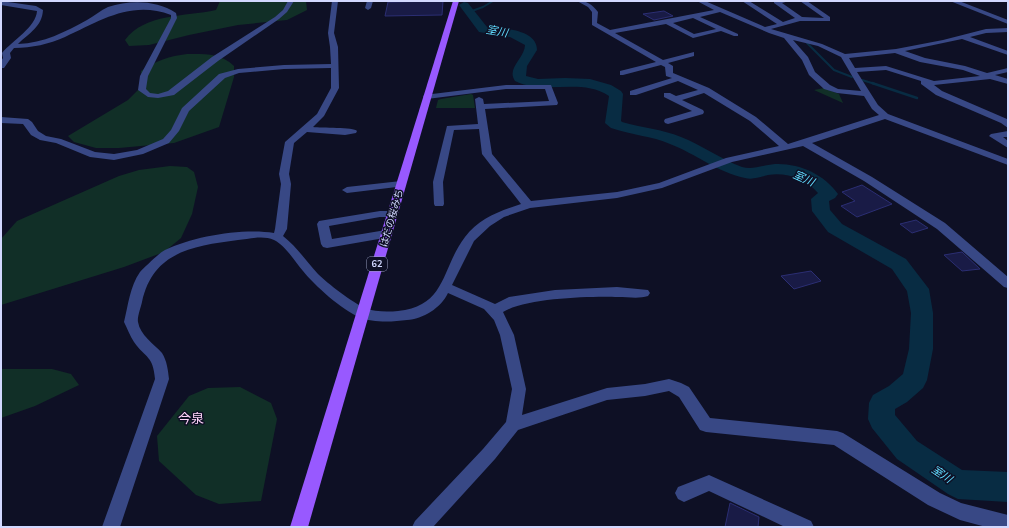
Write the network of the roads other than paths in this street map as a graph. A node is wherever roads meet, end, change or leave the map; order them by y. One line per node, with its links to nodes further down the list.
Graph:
1 (291, 1): 28 (street)
2 (335, 1): 35 (street)
3 (456, 1): 48 (main road, はだの桜みち / 62)
4 (580, 1): 24 (street)
5 (700, 1): 13 (street)
6 (718, 1): 13 (street)
7 (745, 1): 20 (street)
8 (786, 1): 17 (street)
9 (803, 1): 17 (street)
10 (953, 1): 19 (street)
11 (1, 3): 28 (street)
12 (369, 5): 14 (street)
13 (711, 6): 15 (street)
14 (361, 7)
15 (721, 10): 16 (street); 22 (street)
16 (694, 16): 18 (street); 21 (street)
17 (800, 19): 20 (street)
18 (667, 22): 21 (street); 24 (street)
19 (1008, 22)
20 (782, 24): 22 (street)
21 (722, 29): 25 (street)
22 (765, 29): 26 (street)
23 (1008, 30): 27 (street)
24 (610, 32): 33 (street)
25 (736, 36)
26 (787, 37): 32 (street); 46 (street)
27 (963, 37): 29 (street); 30 (street)
28 (14, 46): 34 (street)
29 (896, 51): 32 (street); 39 (street)
30 (1008, 53)
31 (691, 54): 33 (street)
32 (844, 56): 36 (street)
33 (662, 62): 38 (street); 40 (street)
34 (1, 66)
35 (335, 66): 52 (street); 56 (street)
36 (852, 70): 41 (street); 46 (street)
37 (1008, 70): 39 (street)
38 (623, 73)
39 (988, 75): 41 (street); 42 (street)
40 (680, 78): 43 (street); 45 (street)
41 (918, 78): 54 (street)
42 (1008, 82)
43 (706, 90): 49 (street); 61 (street)
44 (477, 92): 48 (street); 50 (street); 50 (street)
45 (634, 93)
46 (867, 94): 51 (street)
47 (667, 95): 49 (street)
48 (427, 97): 63 (main road, はだの桜みち / 62)
49 (675, 99): 53 (street)
50 (480, 107): 55 (street)
51 (885, 116): 59 (street); 62 (street)
52 (1, 120)
53 (668, 122)
54 (1008, 125)
55 (482, 126): 65 (street); 66 (street)
56 (305, 129): 57 (street); 69 (street)
57 (348, 132)
58 (1008, 134): 60 (street)
59 (804, 143): 61 (street); 70 (street)
60 (1008, 145)
61 (788, 148): 66 (street)
62 (1008, 162)
63 (401, 184): 64 (street); 67 (main road, はだの桜みち / 62)
64 (347, 190)
65 (439, 204)
66 (528, 205): 71 (street)
67 (391, 214): 68 (main road, はだの桜みち / 62); 68 (street)
68 (386, 234): 74 (main road, はだの桜みち / 62)
69 (277, 237): 74 (street); 78 (street)
70 (1008, 284)
71 (446, 287): 73 (street); 74 (street)
72 (637, 296): 73 (street)
73 (495, 310): 75 (street)
74 (362, 312): 79 (main road, はだの桜みち / 62)
75 (513, 425): 77 (street); 80 (street)
76 (684, 493): 81 (street)
77 (1002, 525)
78 (111, 527)
79 (299, 527)
80 (421, 527)
81 (805, 527)

